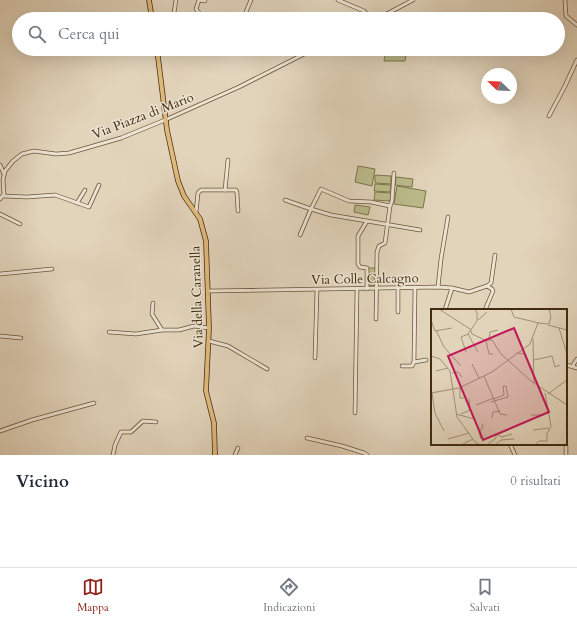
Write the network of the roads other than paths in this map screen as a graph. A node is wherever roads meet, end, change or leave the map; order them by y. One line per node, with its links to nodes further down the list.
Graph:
1 (149, 0): 9 (main road)
2 (176, 0): 10 (street)
3 (199, 0): 8 (street); 11 (street)
4 (251, 0): 12 (street)
5 (338, 0): 13 (street)
6 (413, 0): 14 (street)
7 (566, 0): 15 (street)
8 (205, 1)
9 (151, 12)
10 (174, 12)
11 (198, 12)
12 (246, 12)
13 (365, 12)
14 (391, 12)
15 (577, 25)
16 (158, 56): 20 (main road, Via della Caranella)
17 (300, 56): 20 (street, Via Piazza di Mario)
18 (577, 60): 19 (street)
19 (549, 116)
20 (165, 120): 24 (street, Via Piazza di Mario); 35 (main road, Via della Caranella)
21 (228, 160): 27 (street)
22 (0, 164): 24 (street)
23 (394, 173): 32 (street)
24 (4, 174): 28 (street)
25 (99, 185): 31 (street)
26 (85, 190): 31 (street)
27 (225, 190): 34 (street); 35 (street)
28 (4, 196): 29 (street); 31 (street)
29 (0, 199)
30 (285, 200): 33 (street)
31 (76, 203)
32 (390, 206): 33 (street); 40 (street)
33 (311, 209): 38 (street); 42 (street)
34 (238, 211)
35 (196, 212): 57 (main road, Via della Caranella)
36 (0, 214): 39 (street)
37 (448, 217): 50 (street)
38 (367, 221): 40 (street); 44 (street)
39 (20, 224)
40 (387, 224): 41 (street); 45 (street)
41 (420, 230)
42 (300, 235)
43 (495, 255): 48 (street)
44 (367, 268): 45 (street); 54 (street)
45 (376, 268): 51 (street)
46 (52, 269): 47 (street)
47 (0, 274)
48 (487, 286): 53 (street, Via Colle Calcagno); 60 (street)
49 (415, 287): 50 (street, Via Colle Calcagno); 52 (street, Via Colle Calcagno); 72 (street)
50 (438, 287): 53 (street, Via Colle Calcagno)
51 (376, 288): 52 (street, Via Colle Calcagno); 54 (street, Via Colle Calcagno); 62 (street)
52 (398, 288): 61 (street)
53 (452, 288): 59 (street)
54 (367, 289): 56 (street, Via Colle Calcagno)
55 (317, 290): 56 (street, Via Colle Calcagno); 57 (street, Via Colle Calcagno); 69 (street)
56 (357, 290): 77 (street)
57 (208, 291): 63 (main road, Via della Caranella)
58 (153, 303): 64 (street)
59 (445, 309)
60 (485, 309)
61 (398, 312)
62 (376, 319)
63 (209, 328): 64 (street); 68 (main road, Via della Caranella)
64 (162, 330): 65 (street)
65 (109, 332)
66 (0, 336): 67 (street)
67 (21, 338)
68 (209, 341): 75 (street); 85 (main road, Via della Caranella)
69 (315, 358)
70 (577, 359): 74 (street)
71 (426, 360): 72 (street)
72 (414, 362): 73 (street)
73 (402, 366)
74 (575, 368)
75 (267, 369)
76 (94, 403): 79 (street)
77 (355, 413)
78 (156, 422): 84 (street)
79 (0, 431)
80 (307, 438): 87 (street)
81 (510, 445): 88 (street)
82 (566, 446): 89 (street)
83 (238, 448): 86 (street)
84 (112, 455)
85 (215, 455)
86 (236, 455)
87 (367, 455)
88 (515, 455)
89 (566, 455)

